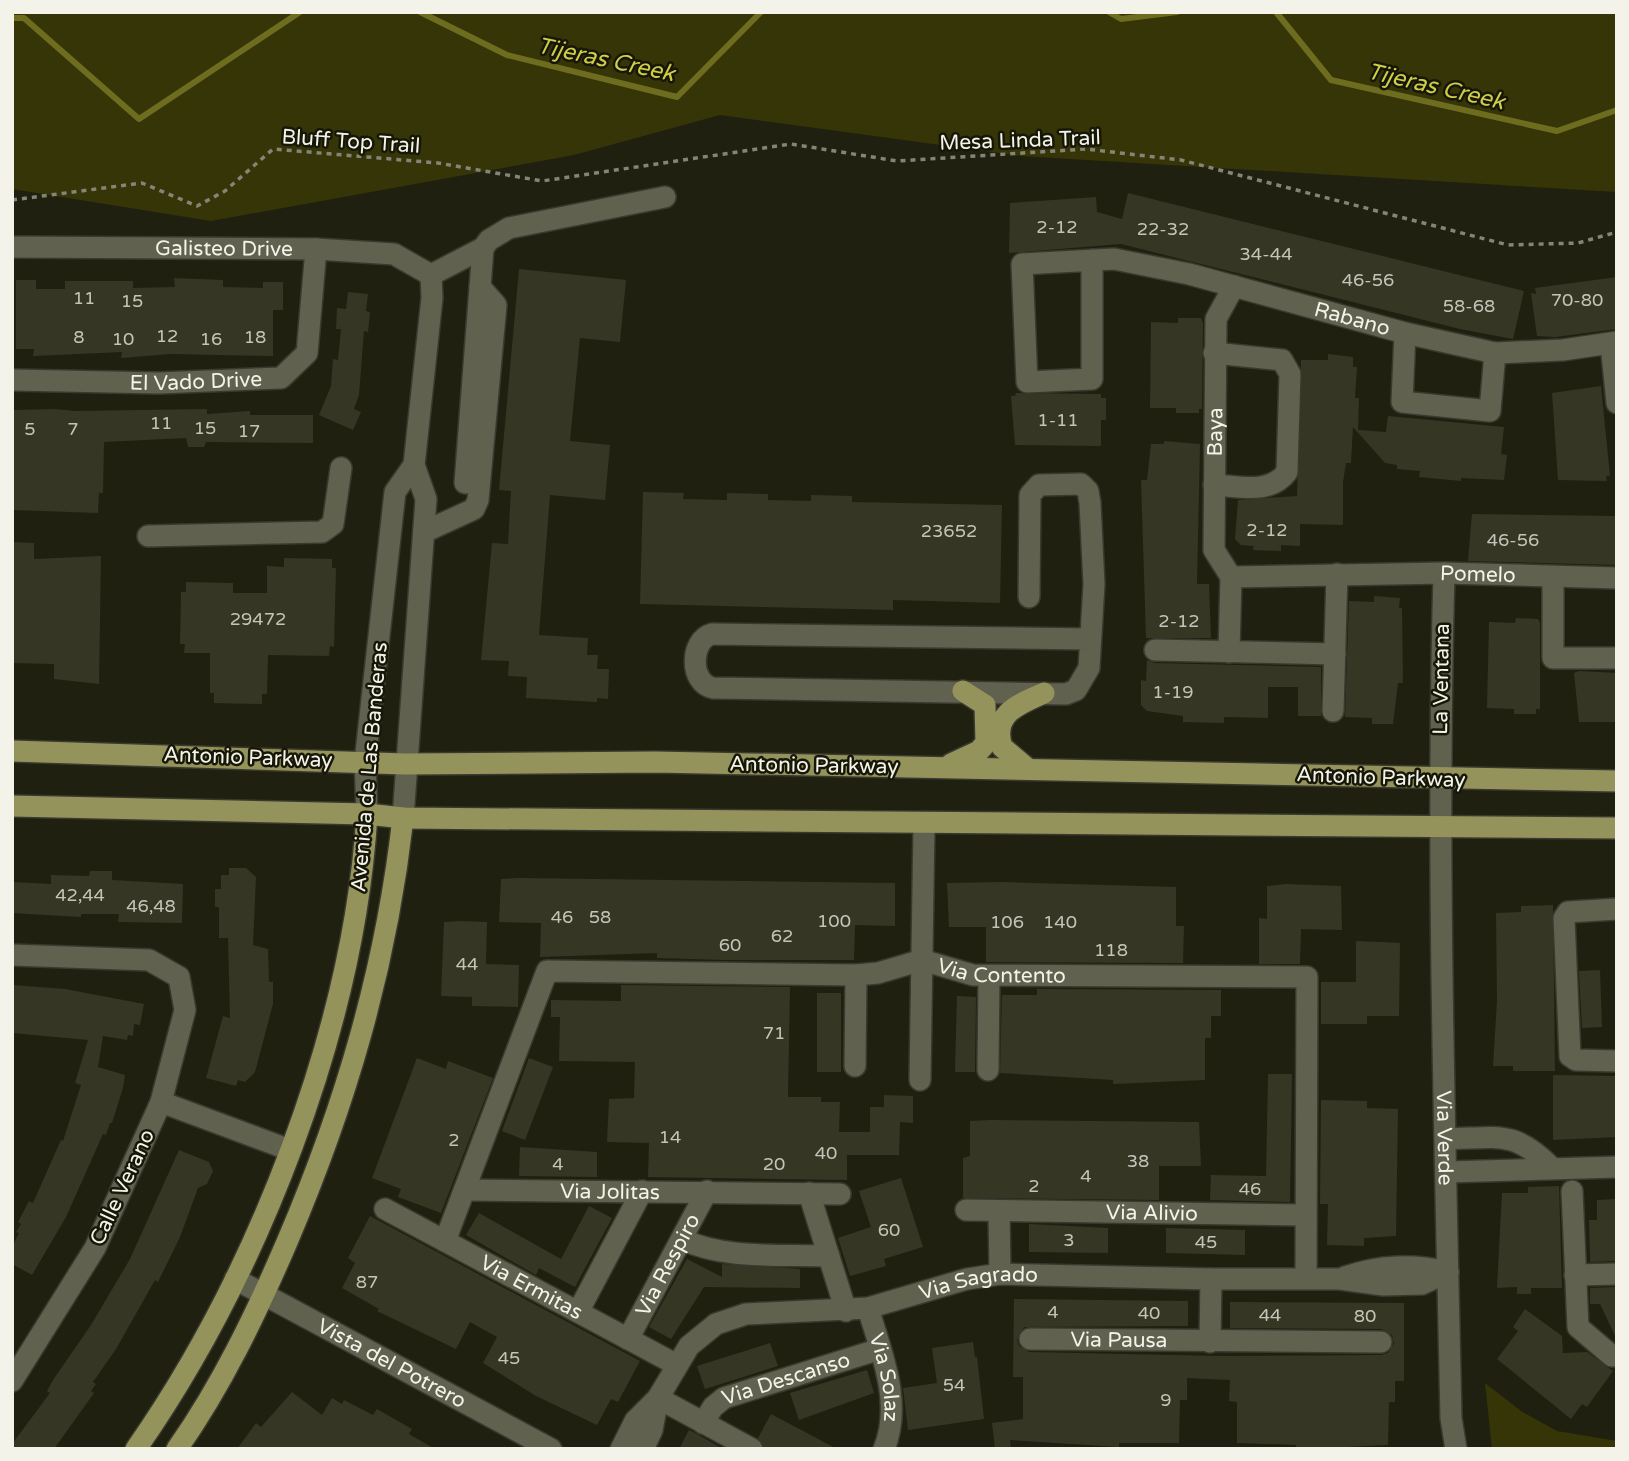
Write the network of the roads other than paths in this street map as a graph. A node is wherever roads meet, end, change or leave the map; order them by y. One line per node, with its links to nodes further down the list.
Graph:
1 (665, 197): 3 (street)
2 (12, 247): 4 (street, Galisteo Drive)
3 (483, 248): 6 (street); 17 (street)
4 (316, 249): 6 (street, Galisteo Drive); 12 (street, El Vado Drive)
5 (1092, 260): 5 (street, Rabano); 7 (street, Rabano)
6 (431, 275): 14 (street, Avenida de Las Banderas)
7 (1234, 286): 8 (street, Rabano); 10 (street, Baya)
8 (1405, 332): 11 (street, Rabano); 11 (street)
9 (1614, 343): 11 (street, Rabano); 13 (street)
10 (1214, 353): 16 (street, Baya); 16 (street)
11 (1495, 353)
12 (12, 380)
13 (1617, 403)
14 (414, 465): 17 (street, Avenida de Las Banderas); 34 (street, Avenida de Las Banderas)
15 (341, 468): 18 (street)
16 (1214, 485): 21 (street, Baya)
17 (424, 532): 35 (street, Avenida de Las Banderas)
18 (148, 536)
19 (1444, 573): 20 (street, Pomelo); 22 (street, Pomelo); 38 (street, La Ventana)
20 (1337, 574): 21 (street, Pomelo); 28 (street)
21 (1231, 577): 27 (street)
22 (1553, 577): 23 (street, Pomelo); 29 (street)
23 (1617, 578)
24 (1029, 597): 25 (street)
25 (1090, 639): 30 (street); 31 (street)
26 (1155, 650): 27 (street)
27 (1229, 652): 28 (street)
28 (1335, 653): 32 (street)
29 (1617, 658)
30 (963, 691): 31 (street); 36 (main road)
31 (1044, 693): 37 (main road)
32 (1333, 711)
33 (12, 751): 34 (main road, Antonio Parkway)
34 (365, 762): 35 (main road, Antonio Parkway); 41 (street, Avenida de Las Banderas)
35 (405, 764): 36 (main road, Antonio Parkway); 42 (street, Avenida de Las Banderas)
36 (940, 767): 37 (main road, Antonio Parkway)
37 (1028, 769): 38 (main road, Antonio Parkway)
38 (1439, 777): 39 (main road, Antonio Parkway); 44 (street, La Ventana)
39 (1617, 780)
40 (12, 806): 41 (main road)
41 (366, 814): 42 (main road); 57 (main road, Avenida de Las Banderas)
42 (403, 818): 43 (main road); 81 (main road, Avenida de Las Banderas)
43 (924, 825): 44 (main road); 48 (street)
44 (1438, 826): 45 (main road); 56 (street, Via Verde)
45 (1617, 828)
46 (1617, 909): 51 (street)
47 (12, 955): 55 (street, Calle Verano)
48 (922, 960): 49 (street, Via Contento); 50 (street, Via Contento); 54 (street)
49 (856, 975): 52 (street); 61 (street, Via Contento)
50 (989, 976): 53 (street); 70 (street, Via Contento)
51 (1617, 1061)
52 (855, 1066)
53 (988, 1070)
54 (920, 1080)
55 (161, 1102): 57 (street); 92 (street, Calle Verano)
56 (1447, 1139): 59 (street); 60 (street, Via Verde)
57 (290, 1150): 79 (main road, Avenida de Las Banderas)
58 (1617, 1167): 59 (street)
59 (1552, 1168): 60 (street)
60 (1447, 1172): 74 (street, Via Verde)
61 (466, 1190): 62 (street, Via Jolitas); 72 (street)
62 (642, 1191): 63 (street, Via Jolitas); 84 (street)
63 (707, 1191): 65 (street, Via Jolitas); 71 (street, Via Respiro)
64 (1572, 1191): 77 (street)
65 (809, 1193): 66 (street, Via Jolitas); 73 (street)
66 (841, 1194)
67 (385, 1209): 72 (street, Via Ermitas)
68 (966, 1210): 69 (street, Via Alivio)
69 (999, 1211): 70 (street, Via Alivio); 75 (street)
70 (1305, 1215): 78 (street, Via Contento)
71 (682, 1239): 73 (street); 85 (street, Via Respiro)
72 (445, 1241): 84 (street, Via Ermitas)
73 (829, 1256): 83 (street)
74 (1448, 1272): 78 (street, Via Sagrado); 102 (street, Via Verde)
75 (1000, 1274): 80 (street, Via Sagrado); 82 (street, Via Sagrado)
76 (1617, 1274): 77 (street)
77 (1575, 1275): 90 (street)
78 (1306, 1278): 80 (street, Via Sagrado)
79 (235, 1279): 81 (street, Vista del Potrero); 96 (main road, Avenida de Las Banderas)
80 (1211, 1279): 87 (street)
81 (264, 1296): 95 (street, Vista del Potrero); 97 (main road, Avenida de Las Banderas)
82 (867, 1308): 83 (street, Via Sagrado); 89 (street, Via Solaz)
83 (846, 1311): 91 (street, Via Sagrado)
84 (578, 1312): 85 (street, Via Ermitas)
85 (628, 1339): 91 (street, Via Ermitas)
86 (1030, 1339): 87 (street, Via Pausa)
87 (1210, 1342): 88 (street, Via Pausa)
88 (1381, 1342)
89 (880, 1349): 94 (street, Via Descanso); 101 (street, Via Solaz)
90 (1617, 1355)
91 (677, 1365): 93 (street, Via Sagrado)
92 (12, 1381)
93 (658, 1398): 94 (street); 98 (street, Via Sagrado); 99 (street, Via Sagrado)
94 (703, 1423): 100 (street)
95 (538, 1446)
96 (136, 1449)
97 (177, 1449)
98 (621, 1449)
99 (643, 1449)
100 (752, 1449)
101 (884, 1449)
102 (1456, 1449)

